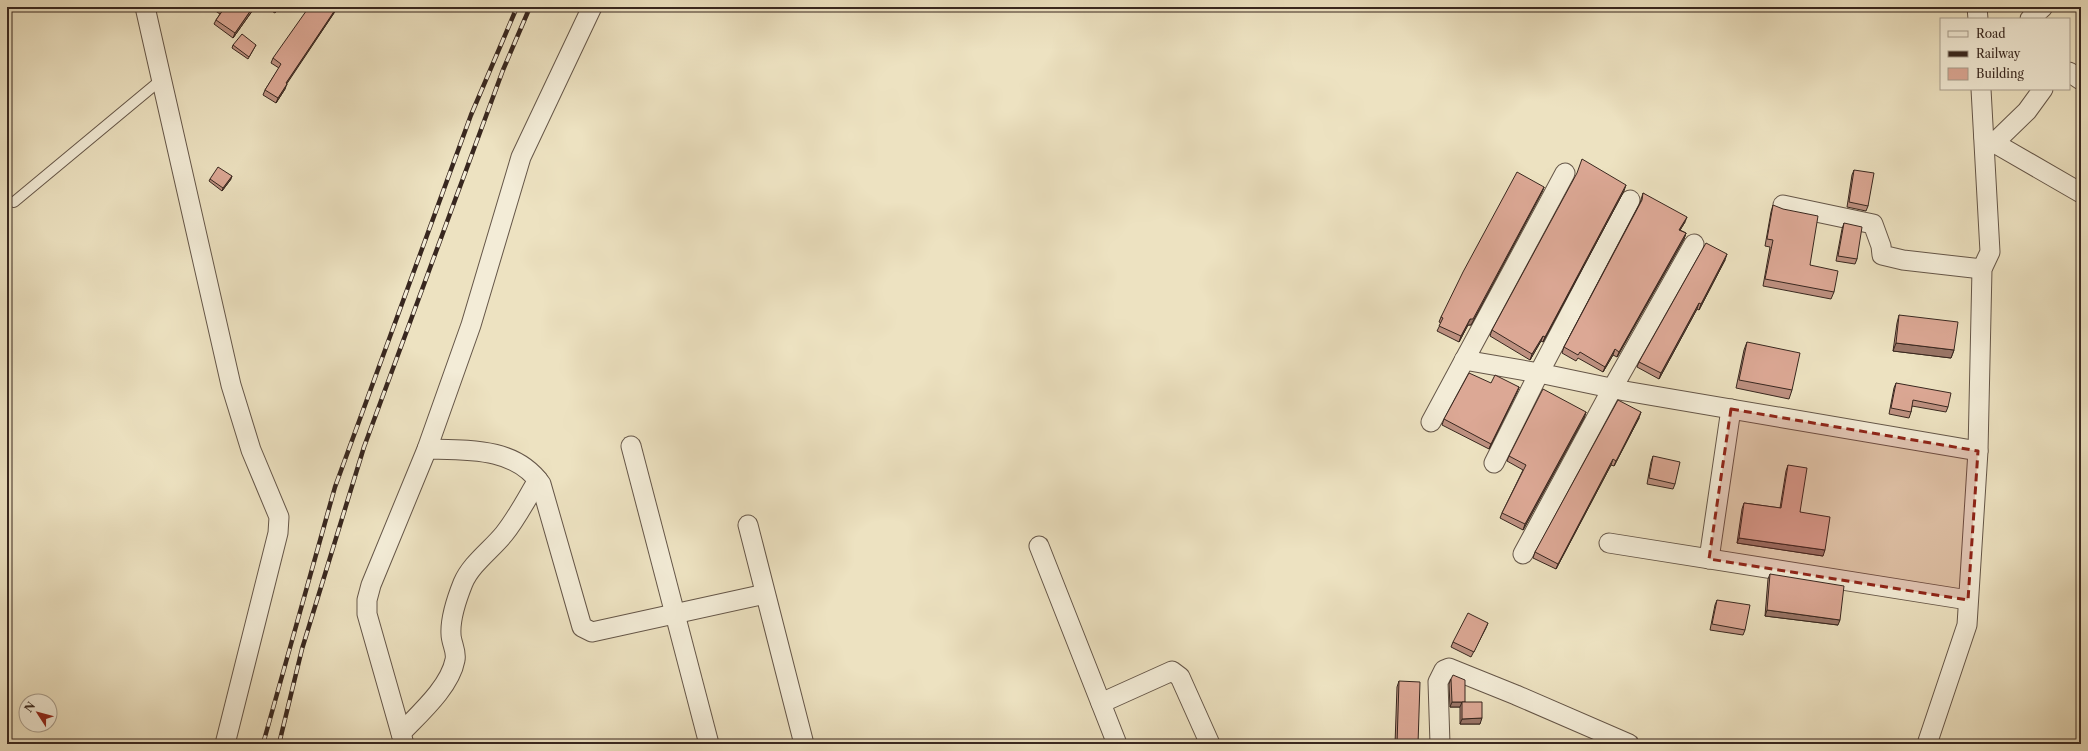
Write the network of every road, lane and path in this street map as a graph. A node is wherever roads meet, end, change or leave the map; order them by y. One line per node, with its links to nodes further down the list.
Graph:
1 (145, 7): 6 (street)
2 (592, 7): 24 (street)
3 (2043, 7): 4 (street)
4 (2031, 18)
5 (2070, 73): 7 (street)
6 (162, 79): 14 (lane); 39 (street)
7 (2081, 80)
8 (1981, 90): 10 (street)
9 (2042, 90): 10 (street)
10 (1989, 140): 12 (street); 17 (street)
11 (1564, 173): 18 (street)
12 (2081, 193)
13 (1630, 200): 19 (street)
14 (14, 202)
15 (1783, 205): 17 (street)
16 (1694, 244): 20 (street)
17 (1982, 269): 25 (street)
18 (1464, 360): 19 (street); 22 (street)
19 (1539, 373): 20 (street); 26 (street)
20 (1612, 389): 21 (street); 31 (street)
21 (1731, 409): 25 (street); 32 (street)
22 (1431, 422)
23 (631, 446): 35 (street)
24 (427, 449): 27 (street); 38 (street)
25 (1978, 451): 34 (street)
26 (1494, 463)
27 (538, 480): 35 (street); 38 (street)
28 (748, 525): 33 (street)
29 (1609, 543): 32 (street)
30 (1038, 546): 36 (street)
31 (1523, 554)
32 (1709, 559): 34 (street)
33 (765, 594): 35 (street); 41 (street)
34 (1968, 600): 46 (street)
35 (675, 615): 40 (street)
36 (1101, 703): 42 (street); 43 (street)
37 (1597, 737): 44 (street); 45 (street)
38 (403, 738)
39 (225, 744)
40 (708, 744)
41 (804, 744)
42 (1117, 744)
43 (1210, 744)
44 (1440, 744)
45 (1629, 744)
46 (1927, 744)

